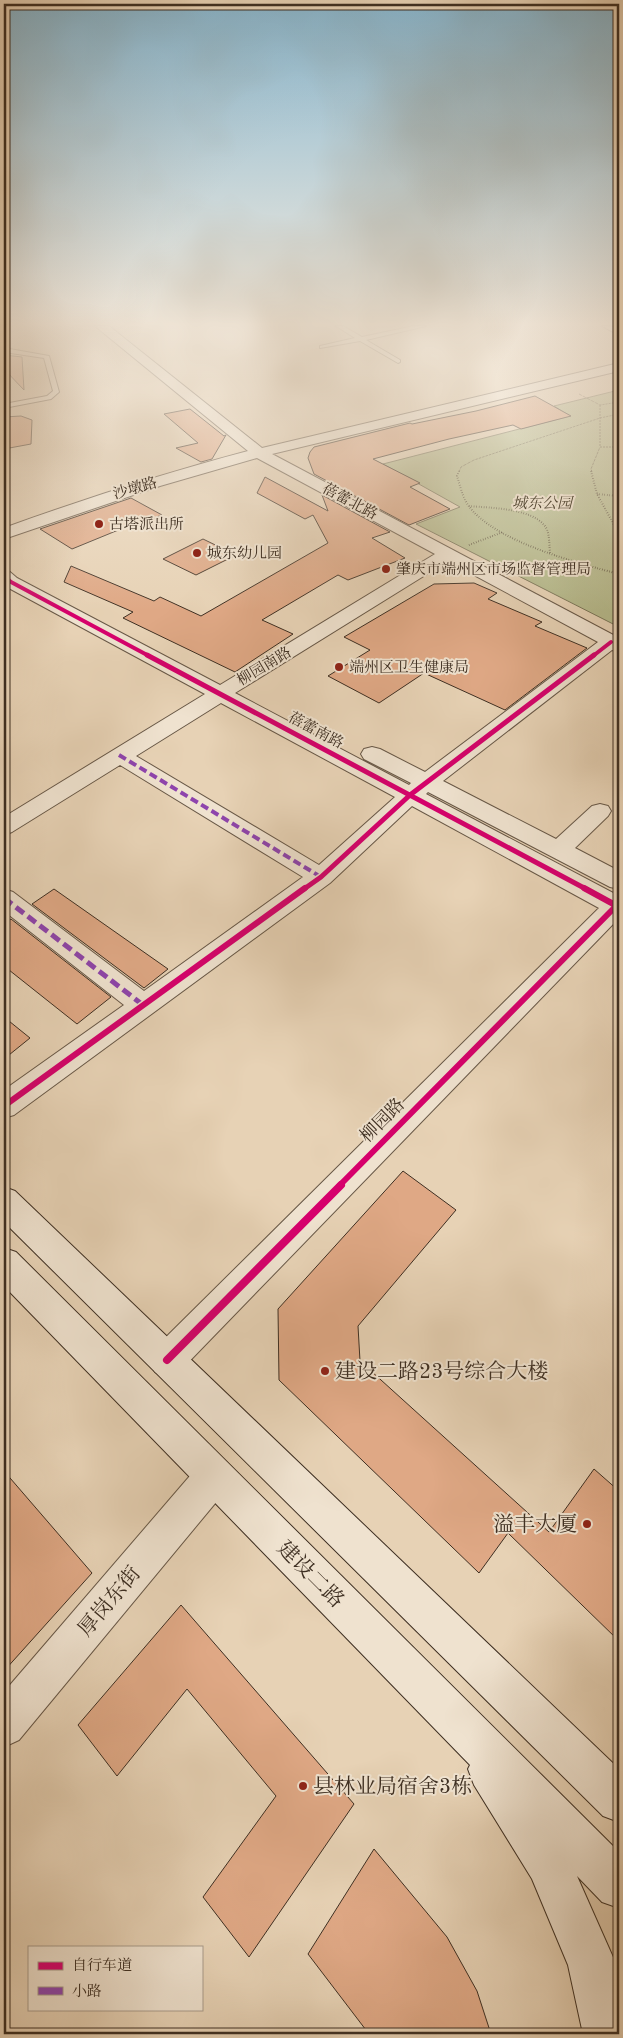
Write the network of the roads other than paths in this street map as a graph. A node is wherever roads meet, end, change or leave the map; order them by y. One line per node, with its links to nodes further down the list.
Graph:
1 (219, 421): 3 (street, 蓓蕾北路)
2 (393, 421): 3 (street, 沙墩路)
3 (259, 453): 4 (street, 沙墩路); 5 (street, 蓓蕾北路)
4 (4, 534)
5 (448, 554): 8 (street, 蓓蕾北路); 9 (street, 柳园南路)
6 (4, 564): 9 (street, 蓓蕾南路)
7 (4, 576): 9 (street, 蓓蕾南路)
8 (615, 644): 11 (street)
9 (228, 688): 10 (street, 柳园南路); 11 (street, 蓓蕾南路)
10 (119, 755): 13 (street, 柳园南路); 15 (street)
11 (418, 789): 14 (street, 蓓蕾南路); 15 (street); 16 (street, 蓓蕾南路)
12 (600, 811): 14 (street)
13 (4, 826)
14 (559, 850): 16 (street, 蓓蕾南路)
15 (321, 877): 18 (street)
16 (618, 897): 22 (street, 柳园路)
17 (4, 898): 18 (street)
18 (143, 1005): 19 (street)
19 (4, 1106)
20 (4, 1201): 22 (street)
21 (4, 1263): 23 (street, 建设二路)
22 (166, 1360): 26 (street)
23 (214, 1476): 24 (street, 厚岗东街); 25 (street, 建设二路)
24 (4, 1726)
25 (466, 1730): 27 (street, 建设二路); 28 (street)
26 (619, 1800)
27 (619, 1884)
28 (608, 2034)

